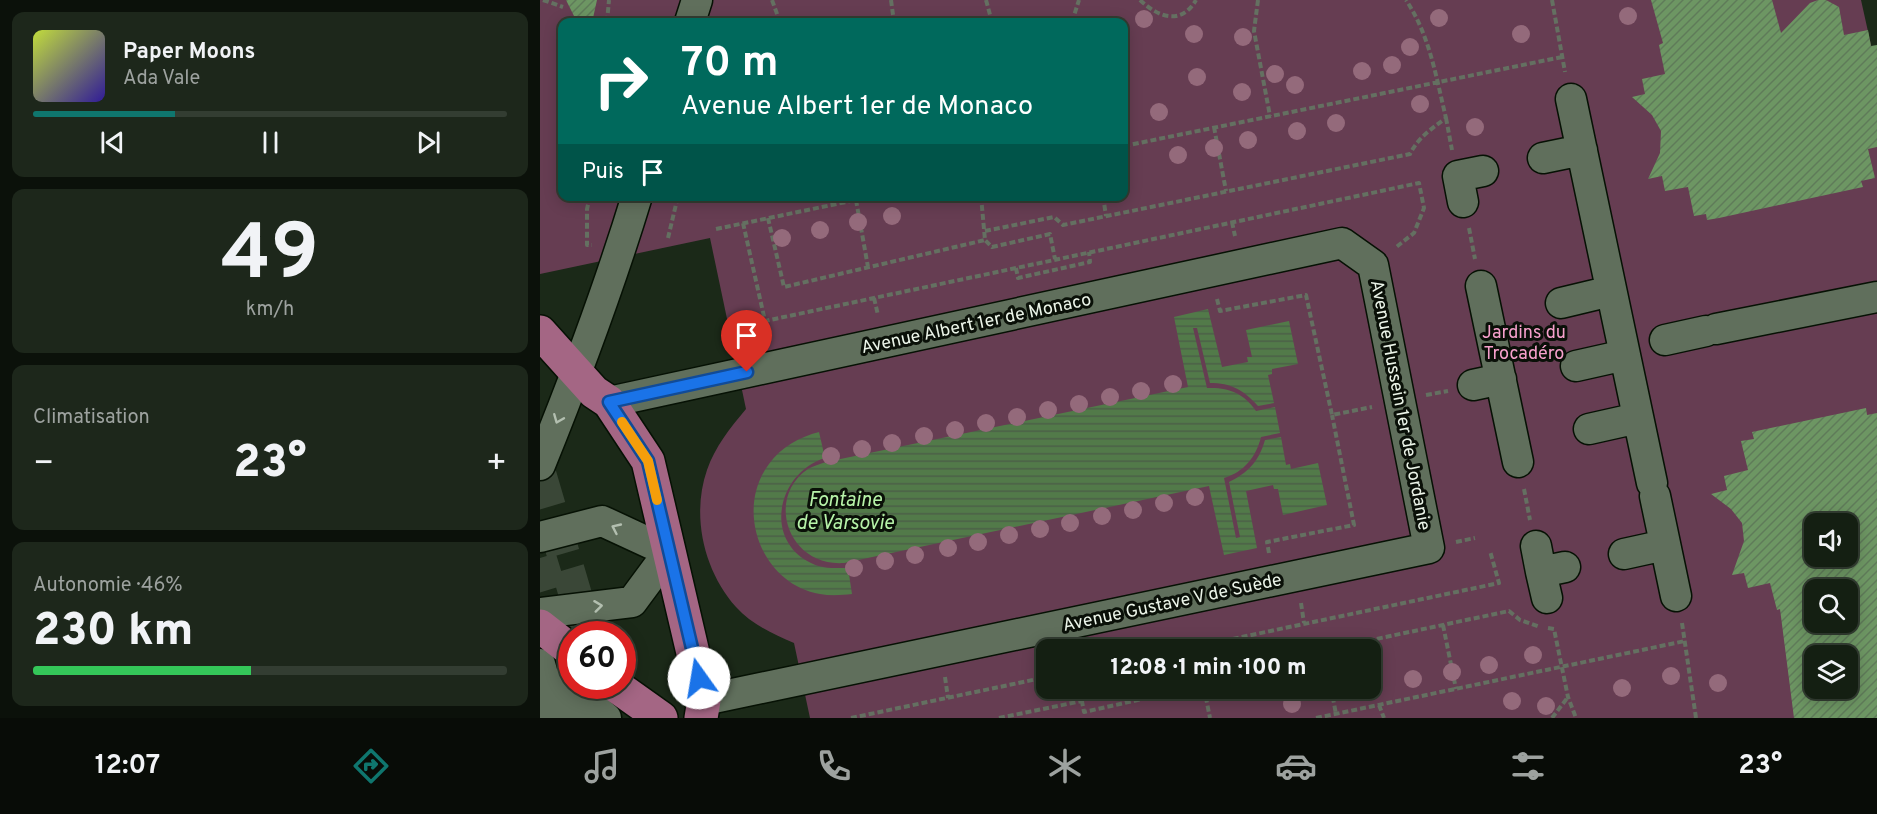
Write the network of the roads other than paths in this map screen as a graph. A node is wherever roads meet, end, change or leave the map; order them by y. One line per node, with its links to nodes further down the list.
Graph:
1 (697, 0): 2 (street)
2 (691, 18)
3 (1568, 87): 4 (street)
4 (1582, 150): 5 (street); 11 (street)
5 (1543, 158)
6 (1483, 171): 8 (street)
7 (635, 201): 17 (street)
8 (1463, 202)
9 (1342, 243): 18 (street, Avenue Albert 1er de Monaco); 25 (street, Avenue Hussein 1er de Jordanie)
10 (1481, 286): 21 (street)
11 (1611, 291): 13 (street); 15 (street)
12 (1877, 297): 15 (street)
13 (1561, 303)
14 (540, 332): 17 (main road)
15 (1624, 351): 16 (street); 19 (street)
16 (1576, 366)
17 (577, 373): 18 (main road); 22 (street, one-way to 22)
18 (609, 402): 26 (main road)
19 (1638, 418): 20 (street); 24 (street)
20 (1589, 429)
21 (1518, 462)
22 (540, 465)
23 (540, 537): 26 (street, one-way to 23)
24 (1665, 545): 27 (street); 28 (street)
25 (1429, 548): 34 (street, Avenue Gustave V de Suède)
26 (669, 552): 29 (street, one-way to 26); 34 (main road)
27 (1624, 554)
28 (1678, 605)
29 (540, 613)
30 (540, 626): 31 (main road)
31 (558, 640)
32 (540, 664): 35 (street)
33 (635, 699): 38 (main road)
34 (703, 709)
35 (556, 718)
36 (569, 718): 37 (street)
37 (606, 718)
38 (662, 718)

